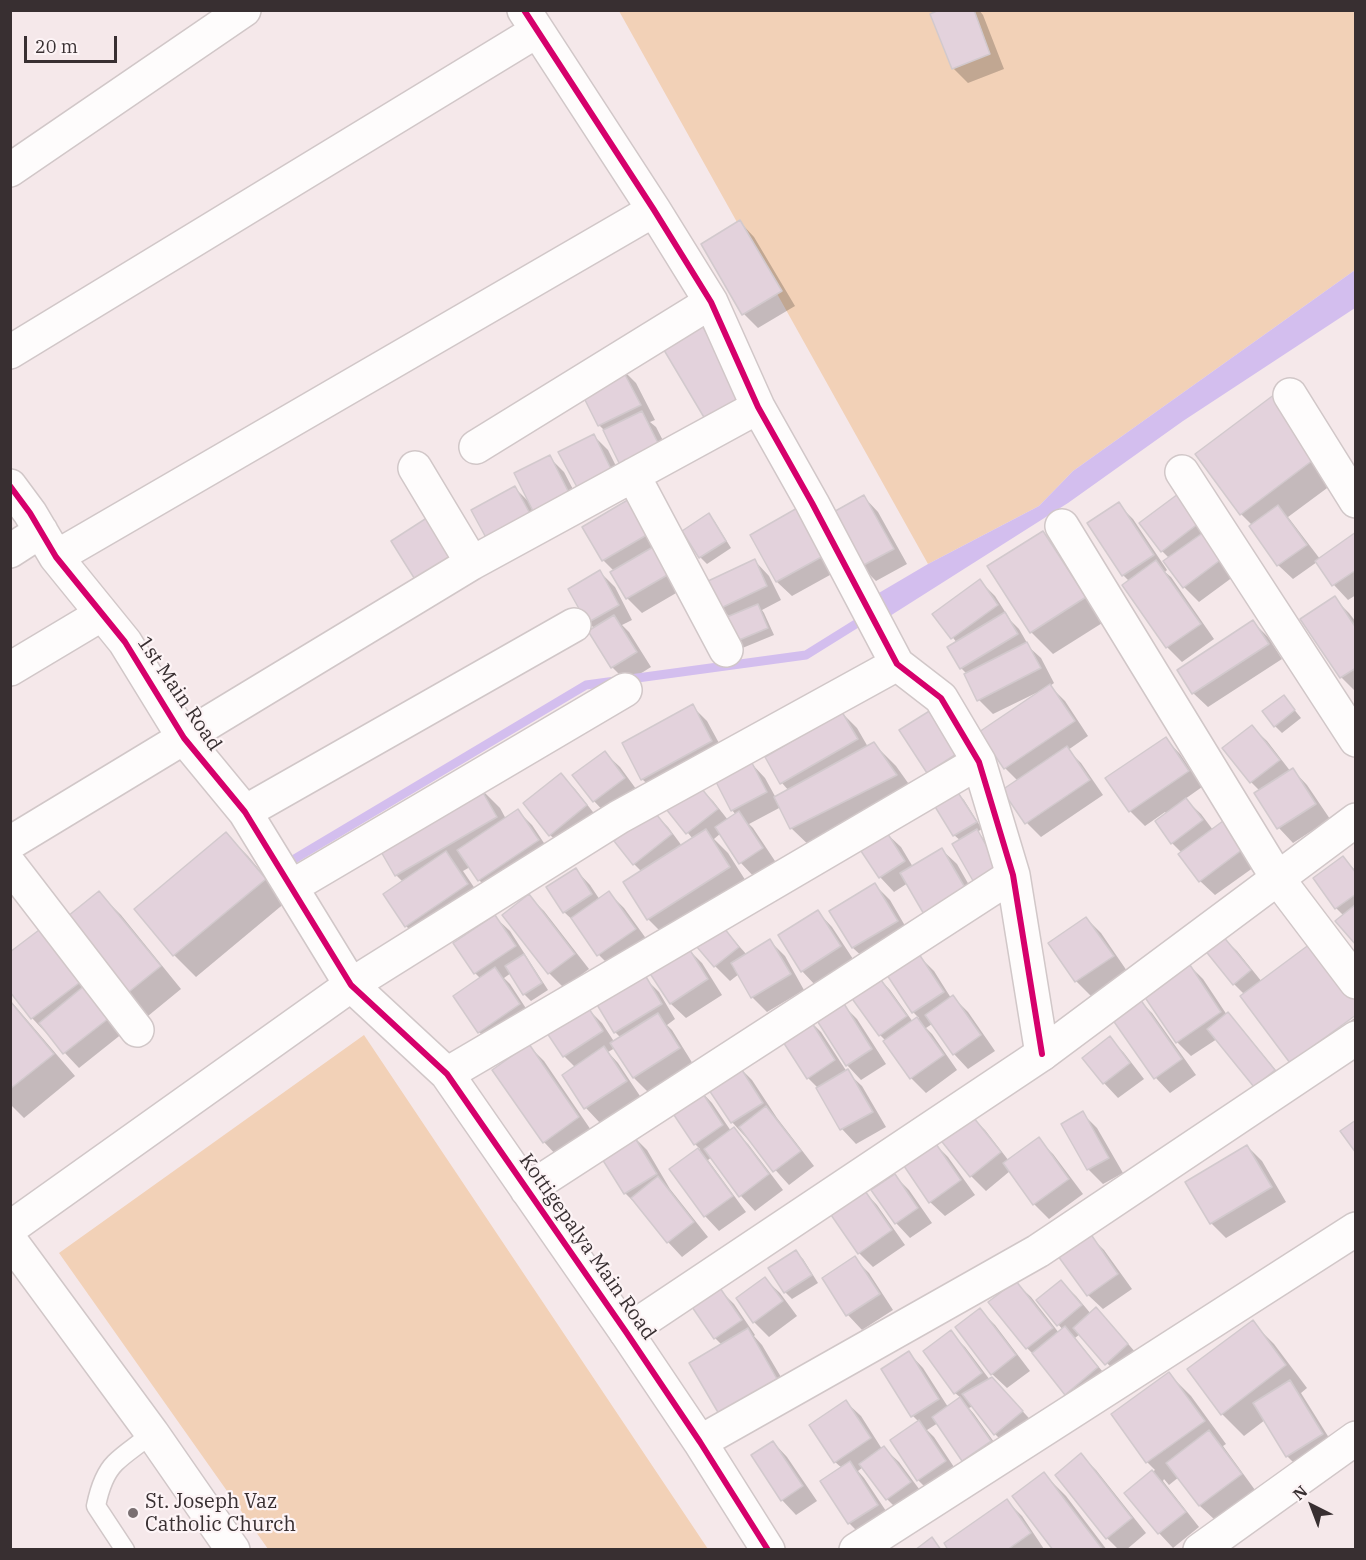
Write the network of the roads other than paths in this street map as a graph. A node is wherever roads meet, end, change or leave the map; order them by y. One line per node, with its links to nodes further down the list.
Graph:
1 (244, 10): 3 (street)
2 (530, 21): 4 (street); 6 (street)
3 (10, 170)
4 (654, 210): 5 (street); 16 (street)
5 (711, 302): 8 (street); 9 (street)
6 (10, 352)
7 (1290, 395): 14 (street)
8 (758, 407): 12 (street); 22 (street)
9 (476, 447)
10 (415, 468): 18 (street)
11 (1182, 472): 26 (street)
12 (633, 475): 18 (street); 21 (street)
13 (10, 486): 16 (street, 1st Main Road)
14 (1356, 501)
15 (1062, 526): 33 (street)
16 (48, 544): 17 (street); 19 (street, 1st Main Road)
17 (10, 551)
18 (472, 563): 25 (street)
19 (102, 614): 23 (street); 25 (street, 1st Main Road)
20 (574, 625): 28 (street)
21 (726, 650)
22 (897, 664): 27 (street); 36 (street)
23 (10, 669)
24 (625, 690): 34 (street)
25 (183, 738): 28 (street, 1st Main Road); 30 (street)
26 (1356, 740)
27 (979, 762): 32 (street); 40 (street)
28 (245, 812): 34 (street, 1st Main Road)
29 (1356, 820): 33 (street)
30 (10, 843)
31 (10, 865): 37 (street)
32 (1013, 875): 39 (street); 41 (street)
33 (1278, 879): 35 (street); 39 (street)
34 (291, 887): 36 (street, 1st Main Road)
35 (1356, 982)
36 (351, 985): 40 (street, Kottigepalya Main Road); 42 (street)
37 (137, 1030)
38 (1356, 1038): 48 (street)
39 (1042, 1054): 45 (street)
40 (447, 1074): 41 (street, Kottigepalya Main Road)
41 (527, 1190): 45 (street, Kottigepalya Main Road)
42 (10, 1228)
43 (1356, 1229): 52 (street)
44 (10, 1240): 46 (street)
45 (626, 1332): 48 (street, Kottigepalya Main Road)
46 (152, 1433): 49 (lane); 50 (street)
47 (1356, 1437): 53 (street)
48 (700, 1442): 51 (street, Kottigepalya Main Road)
49 (125, 1550)
50 (233, 1550)
51 (768, 1550)
52 (856, 1550)
53 (1200, 1550)

